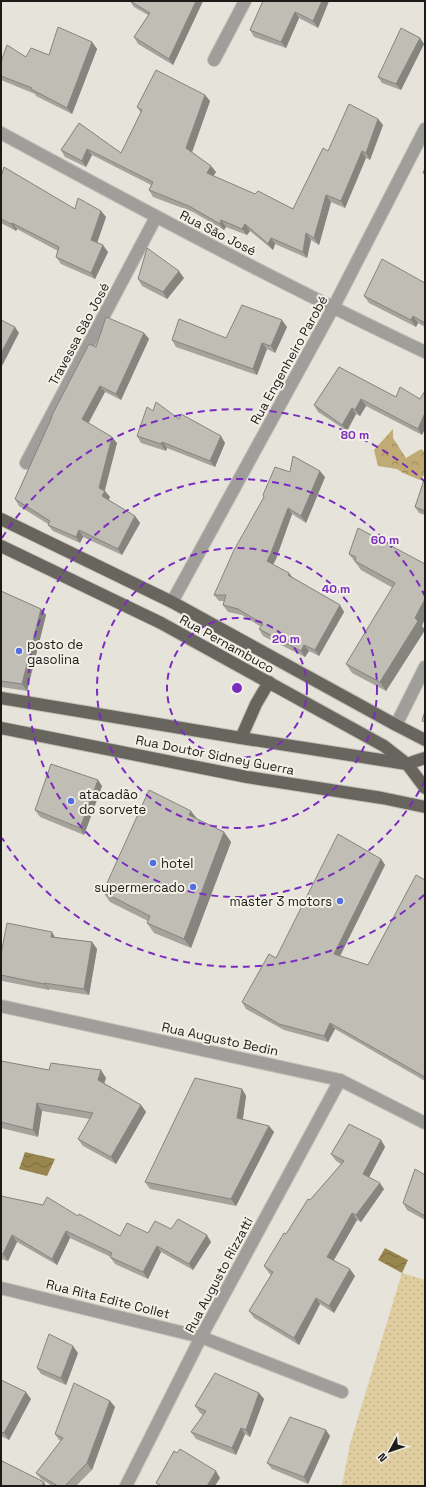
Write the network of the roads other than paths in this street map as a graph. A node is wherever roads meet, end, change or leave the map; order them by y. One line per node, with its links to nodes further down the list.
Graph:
1 (245, 1): 2 (street)
2 (214, 60)
3 (425, 129): 6 (street, Rua Engenheiro Parobé)
4 (1, 133): 5 (street, Rua São José)
5 (156, 217): 6 (street, Rua São José); 8 (street, Travessa São José)
6 (333, 308): 7 (street, Rua São José); 11 (street, Rua Engenheiro Parobé)
7 (425, 352)
8 (26, 463)
9 (1, 519): 11 (main road, Rua Pernambuco)
10 (1, 546): 13 (main road, Rua Pernambuco)
11 (172, 602): 15 (main road, Rua Pernambuco)
12 (425, 667): 15 (street)
13 (268, 682): 17 (main road); 20 (main road, Rua Pernambuco)
14 (1, 698): 17 (main road, Rua Doutor Sidney Guerra)
15 (396, 725): 18 (main road, Rua Pernambuco)
16 (1, 728): 22 (main road, Rua Doutor Sidney Guerra)
17 (241, 738): 20 (main road, Rua Doutor Sidney Guerra)
18 (425, 740)
19 (425, 758): 20 (main road, Rua Doutor Sidney Guerra)
20 (407, 764): 21 (main road, Rua Pernambuco)
21 (425, 788)
22 (425, 807)
23 (1, 1006): 24 (street, Rua Augusto Bedin)
24 (340, 1080): 25 (street, Rua Augusto Bedin); 27 (street, Rua Augusto Rizzatti)
25 (425, 1123)
26 (1, 1288): 27 (street, Rua Rita Edite Collet)
27 (201, 1337): 28 (street, Rua Rita Edite Collet); 29 (street, Rua Augusto Rizzatti)
28 (342, 1392)
29 (126, 1486)

